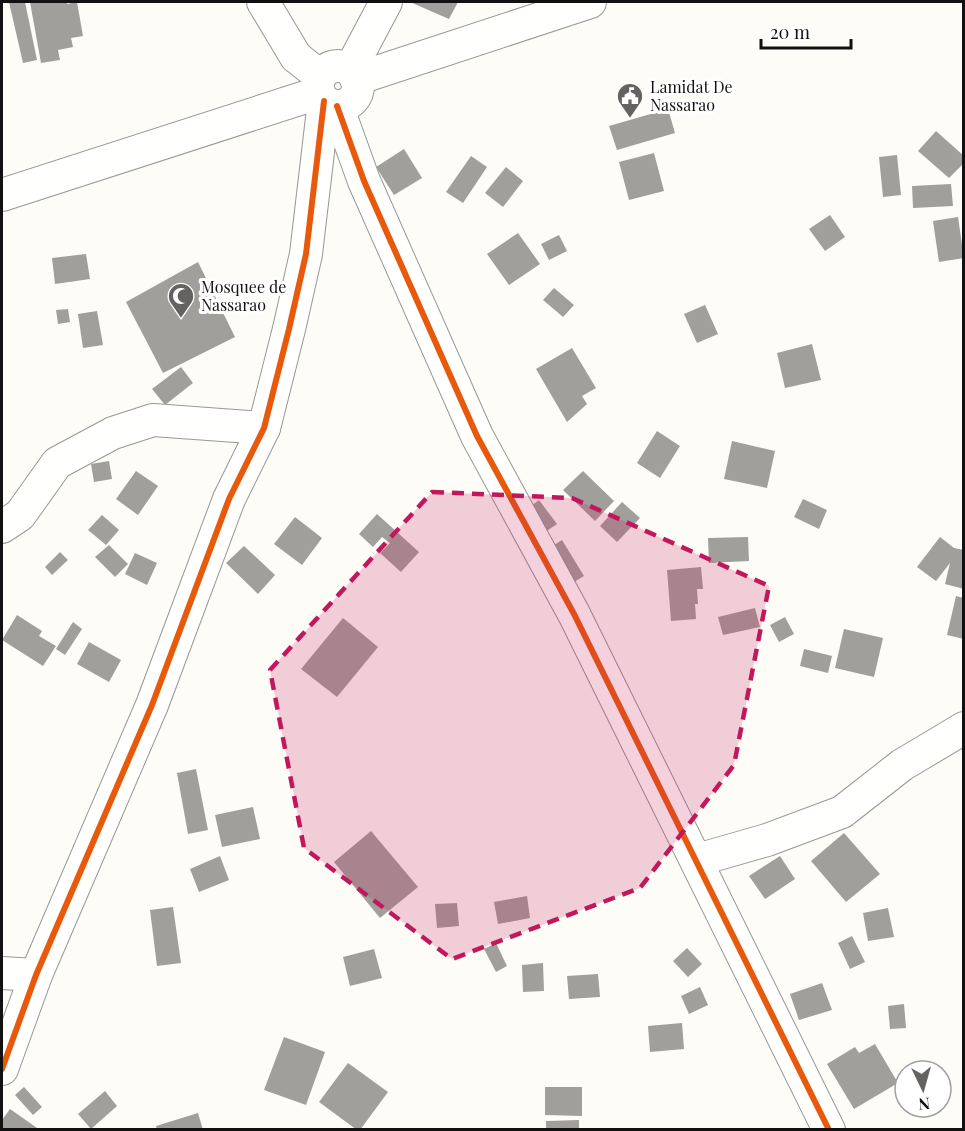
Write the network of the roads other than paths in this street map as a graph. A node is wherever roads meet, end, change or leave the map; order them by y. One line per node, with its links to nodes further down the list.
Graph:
1 (263, 2): 5 (street)
2 (386, 2): 4 (street)
3 (590, 2): 4 (street)
4 (353, 74): 5 (street)
5 (325, 94): 6 (street); 7 (street); 10 (street)
6 (2, 195)
7 (264, 428): 8 (street); 12 (street)
8 (2, 526)
9 (963, 728): 10 (street)
10 (697, 860): 14 (street)
11 (2, 973): 12 (street)
12 (36, 975): 13 (street)
13 (2, 1069)
14 (829, 1130)

